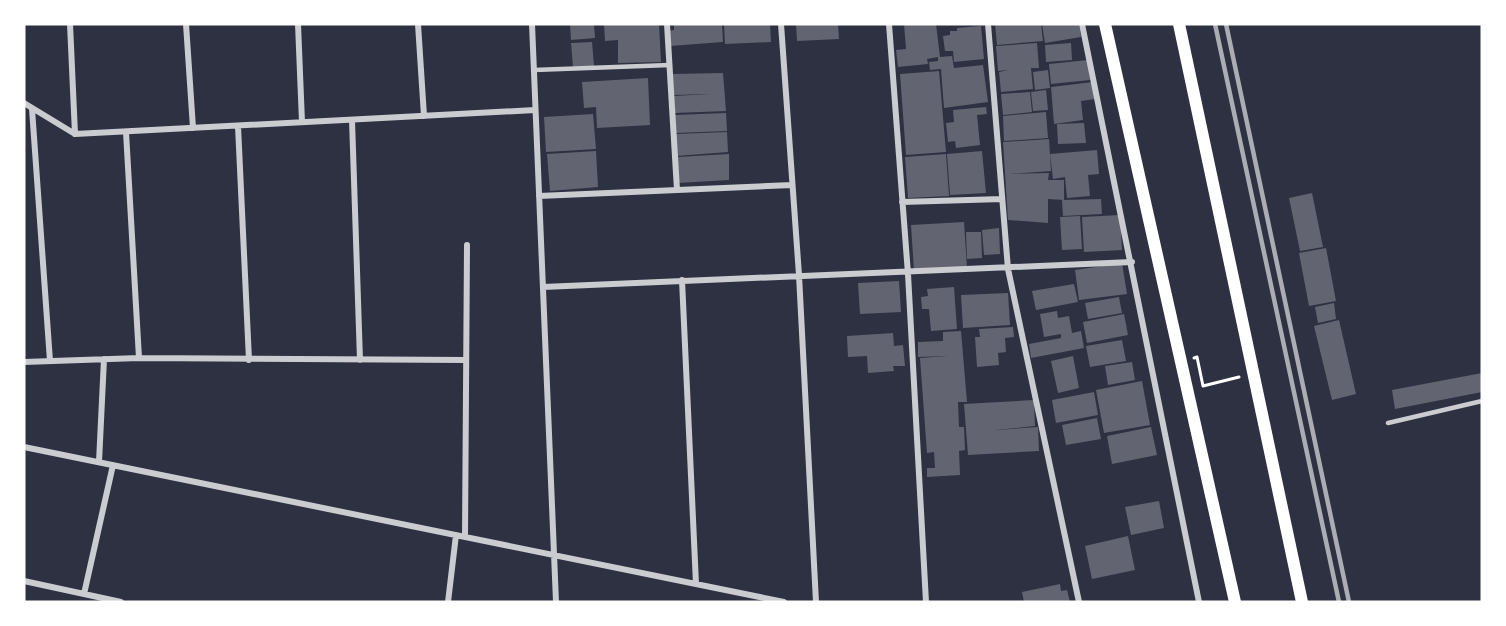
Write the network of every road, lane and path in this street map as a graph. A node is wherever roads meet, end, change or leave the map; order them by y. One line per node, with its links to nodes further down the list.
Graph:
1 (70, 24): 24 (street)
2 (186, 24): 22 (street)
3 (298, 24): 20 (street)
4 (418, 24): 18 (street)
5 (532, 24): 14 (street)
6 (668, 24): 13 (street)
7 (781, 24): 25 (street)
8 (889, 24): 29 (street)
9 (988, 24): 28 (street)
10 (1082, 24): 31 (street)
11 (1105, 24): 65 (main road)
12 (1179, 24): 66 (main road)
13 (670, 65): 14 (lane); 26 (street)
14 (534, 70): 17 (street)
15 (24, 103): 16 (street)
16 (32, 109): 24 (street); 42 (street)
17 (536, 110): 18 (street); 27 (street)
18 (424, 116): 19 (street)
19 (352, 120): 20 (street); 40 (street)
20 (302, 122): 21 (street)
21 (238, 126): 22 (street); 39 (street)
22 (193, 128): 23 (street)
23 (126, 132): 24 (street); 37 (street)
24 (75, 134)
25 (792, 185): 26 (street); 34 (street)
26 (677, 190): 27 (street)
27 (539, 196): 36 (street)
28 (1002, 199): 29 (street); 32 (street)
29 (903, 202): 33 (street)
30 (467, 245): 41 (street)
31 (1132, 262): 32 (street); 64 (street)
32 (1008, 269): 33 (street); 63 (street)
33 (908, 274): 34 (street); 62 (street)
34 (799, 275): 35 (street); 61 (street)
35 (682, 280): 36 (street); 55 (street)
36 (543, 287): 53 (street)
37 (139, 358): 38 (street); 39 (street)
38 (104, 359): 42 (street); 49 (street)
39 (249, 360): 40 (street)
40 (360, 360): 41 (street)
41 (466, 360): 52 (street)
42 (50, 361): 43 (street)
43 (24, 362)
44 (1239, 379): 45 (path)
45 (1203, 386)
46 (1482, 401): 47 (lane)
47 (1388, 423)
48 (24, 447): 49 (street)
49 (99, 462): 50 (street)
50 (113, 465): 51 (street); 56 (street)
51 (456, 535): 52 (street); 58 (street)
52 (465, 537): 53 (street)
53 (555, 555): 55 (street); 59 (street)
54 (24, 581): 56 (street)
55 (696, 584): 60 (street)
56 (84, 594): 57 (street)
57 (121, 602)
58 (448, 602)
59 (556, 602)
60 (784, 602)
61 (816, 602)
62 (926, 602)
63 (1079, 602)
64 (1198, 602)
65 (1235, 602)
66 (1302, 602)

